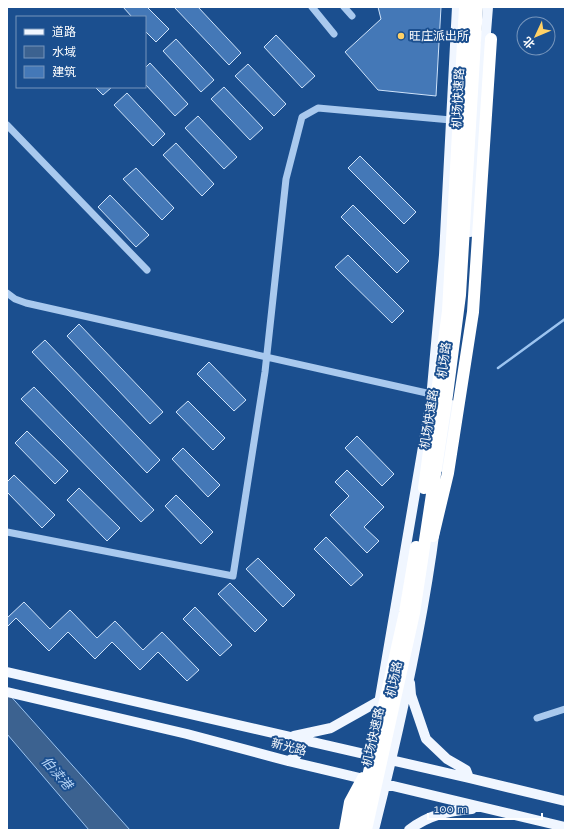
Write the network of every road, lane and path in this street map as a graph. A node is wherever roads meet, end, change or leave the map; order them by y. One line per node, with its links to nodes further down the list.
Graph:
1 (312, 7): 8 (street)
2 (344, 7): 7 (street)
3 (456, 7): 10 (main road, 机场路)
4 (465, 7): 37 (highway, 机场快速路)
5 (477, 7): 18 (highway, 机场快速路)
6 (489, 7): 9 (main road); 16 (main road, 机场路)
7 (352, 16)
8 (334, 34)
9 (491, 39): 18 (highway)
10 (451, 120): 14 (street); 15 (main road, 机场路)
11 (7, 125): 12 (street)
12 (147, 270)
13 (7, 292): 14 (street)
14 (266, 357): 15 (street); 17 (street)
15 (432, 394): 16 (street); 22 (main road, 机场路)
16 (452, 399): 19 (main road, 机场路)
17 (7, 532)
18 (414, 613): 38 (highway, 机场快速路)
19 (409, 672): 27 (main road, 机场路); 30 (main road)
20 (7, 673): 25 (main road, 新光路)
21 (7, 692): 28 (main road, 新光路)
22 (379, 701): 25 (main road); 26 (main road, 机场路)
23 (565, 709): 24 (street)
24 (537, 718)
25 (290, 736): 26 (main road, 新光路); 28 (main road)
26 (369, 755): 27 (main road, 新光路); 29 (main road, 机场路)
27 (391, 760): 30 (main road, 新光路); 31 (main road, 机场路)
28 (288, 761): 29 (main road, 新光路)
29 (363, 778): 31 (main road, 新光路); 35 (highway); 36 (main road, 机场路)
30 (469, 778): 32 (main road, 新光路)
31 (385, 783): 33 (main road, 新光路); 39 (main road, 机场路)
32 (565, 801)
33 (480, 808): 34 (main road, 新光路); 40 (main road)
34 (565, 827)
35 (345, 830)
36 (351, 830)
37 (356, 830)
38 (366, 830)
39 (374, 830)
40 (409, 830)

